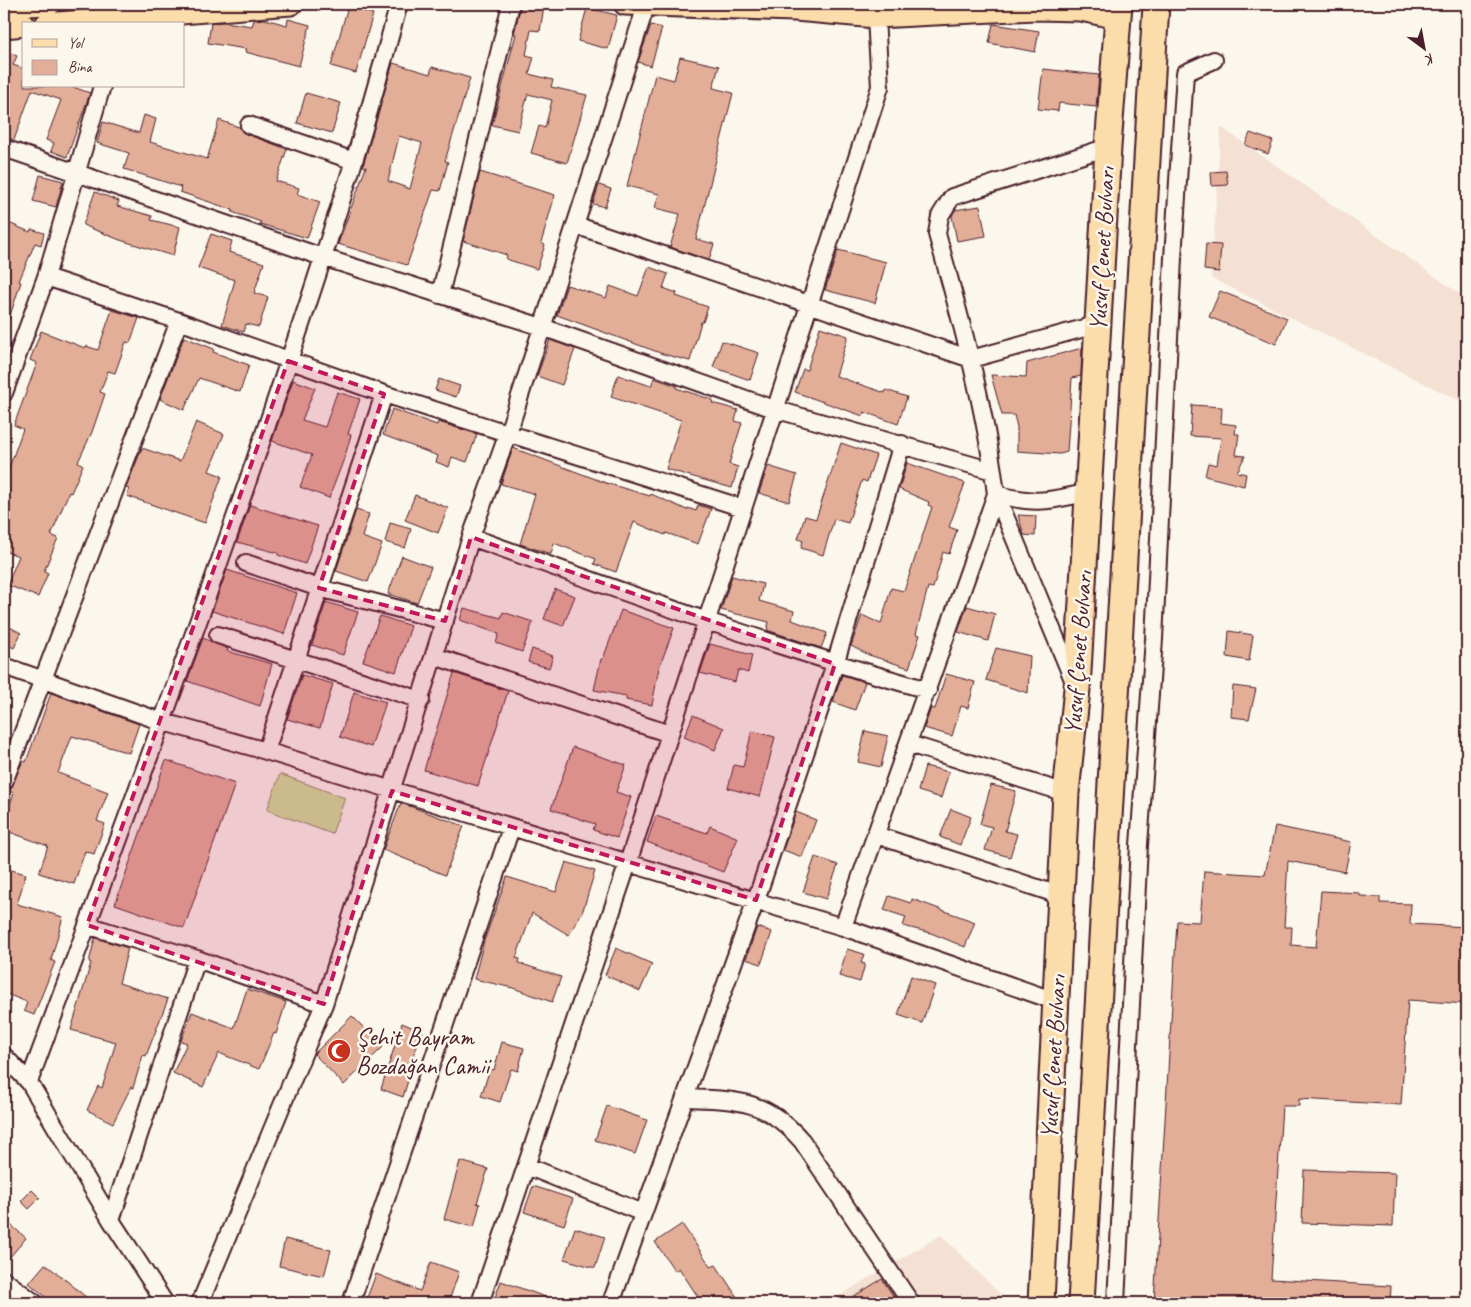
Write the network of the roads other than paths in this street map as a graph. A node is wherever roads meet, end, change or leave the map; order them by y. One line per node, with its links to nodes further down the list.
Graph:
1 (50, 4): 7 (main road)
2 (291, 4): 11 (main road)
3 (399, 4): 20 (street)
4 (511, 4): 25 (street)
5 (625, 4): 8 (main road)
6 (1156, 4): 87 (highway, Yusuf Çenet Bulvarı)
7 (4, 6)
8 (646, 6): 10 (main road); 22 (street)
9 (1119, 11): 10 (main road); 18 (highway, Yusuf Çenet Bulvarı)
10 (876, 17): 26 (street)
11 (123, 21): 12 (main road)
12 (97, 22)
13 (22, 25): 14 (main road)
14 (4, 27)
15 (1214, 60): 88 (street)
16 (101, 88): 21 (street)
17 (249, 125): 20 (street)
18 (1108, 147): 28 (highway, Yusuf Çenet Bulvarı); 30 (street)
19 (4, 148): 21 (street)
20 (354, 162): 23 (street)
21 (75, 174): 23 (street); 24 (street)
22 (575, 225): 26 (street); 29 (street)
23 (322, 258): 25 (street); 31 (street)
24 (46, 277): 27 (street); 32 (street)
25 (440, 295): 29 (street)
26 (808, 305): 30 (street); 34 (street)
27 (179, 321): 31 (street); 51 (street)
28 (1098, 324): 30 (street); 38 (highway, Yusuf Çenet Bulvarı)
29 (542, 327): 34 (street); 35 (street)
30 (971, 359): 37 (street)
31 (288, 361): 33 (street); 55 (street)
32 (4, 393)
33 (384, 394): 35 (street); 43 (street)
34 (774, 409): 36 (street); 40 (street)
35 (508, 433): 40 (street); 41 (street)
36 (902, 444): 37 (street); 49 (street)
37 (993, 471): 39 (street)
38 (1090, 492): 39 (street); 52 (highway, Yusuf Çenet Bulvarı)
39 (996, 494): 52 (street); 53 (street)
40 (743, 508): 45 (street)
41 (471, 537): 44 (street); 45 (street)
42 (246, 563): 43 (street)
43 (319, 588): 44 (street); 48 (street)
44 (445, 621): 47 (street)
45 (706, 622): 49 (street); 56 (street)
46 (218, 635): 48 (street)
47 (434, 656): 54 (street); 56 (street)
48 (296, 659): 54 (street); 58 (street)
49 (835, 664): 53 (street); 66 (street)
50 (4, 666): 51 (street)
51 (41, 679): 55 (street); 59 (street)
52 (1077, 689): 61 (highway, Yusuf Çenet Bulvarı)
53 (928, 690): 57 (street)
54 (421, 700): 60 (street)
55 (160, 721): 58 (street); 67 (street)
56 (670, 734): 64 (street)
57 (909, 744): 61 (street); 63 (street)
58 (266, 751): 60 (street)
59 (4, 782)
60 (392, 791): 62 (street); 71 (street)
61 (1066, 793): 65 (highway, Yusuf Çenet Bulvarı)
62 (511, 828): 64 (street); 83 (street)
63 (876, 835): 65 (street); 68 (street)
64 (628, 863): 66 (street); 75 (street)
65 (1062, 896): 70 (highway, Yusuf Çenet Bulvarı)
66 (756, 900): 68 (street); 74 (street)
67 (87, 925): 69 (street); 73 (street)
68 (843, 927): 70 (street)
69 (197, 959): 71 (street); 77 (street)
70 (1055, 1001): 86 (highway, Yusuf Çenet Bulvarı)
71 (324, 1004): 82 (street)
72 (4, 1056): 73 (street)
73 (29, 1082): 77 (street)
74 (685, 1098): 76 (street); 85 (street)
75 (527, 1166): 76 (street); 84 (street)
76 (643, 1213): 79 (street)
77 (111, 1220): 81 (street)
78 (4, 1280): 80 (street)
79 (614, 1301)
80 (35, 1303)
81 (165, 1303)
82 (200, 1303)
83 (351, 1303)
84 (480, 1303)
85 (911, 1303)
86 (1041, 1303)
87 (1081, 1303)
88 (1116, 1303)

